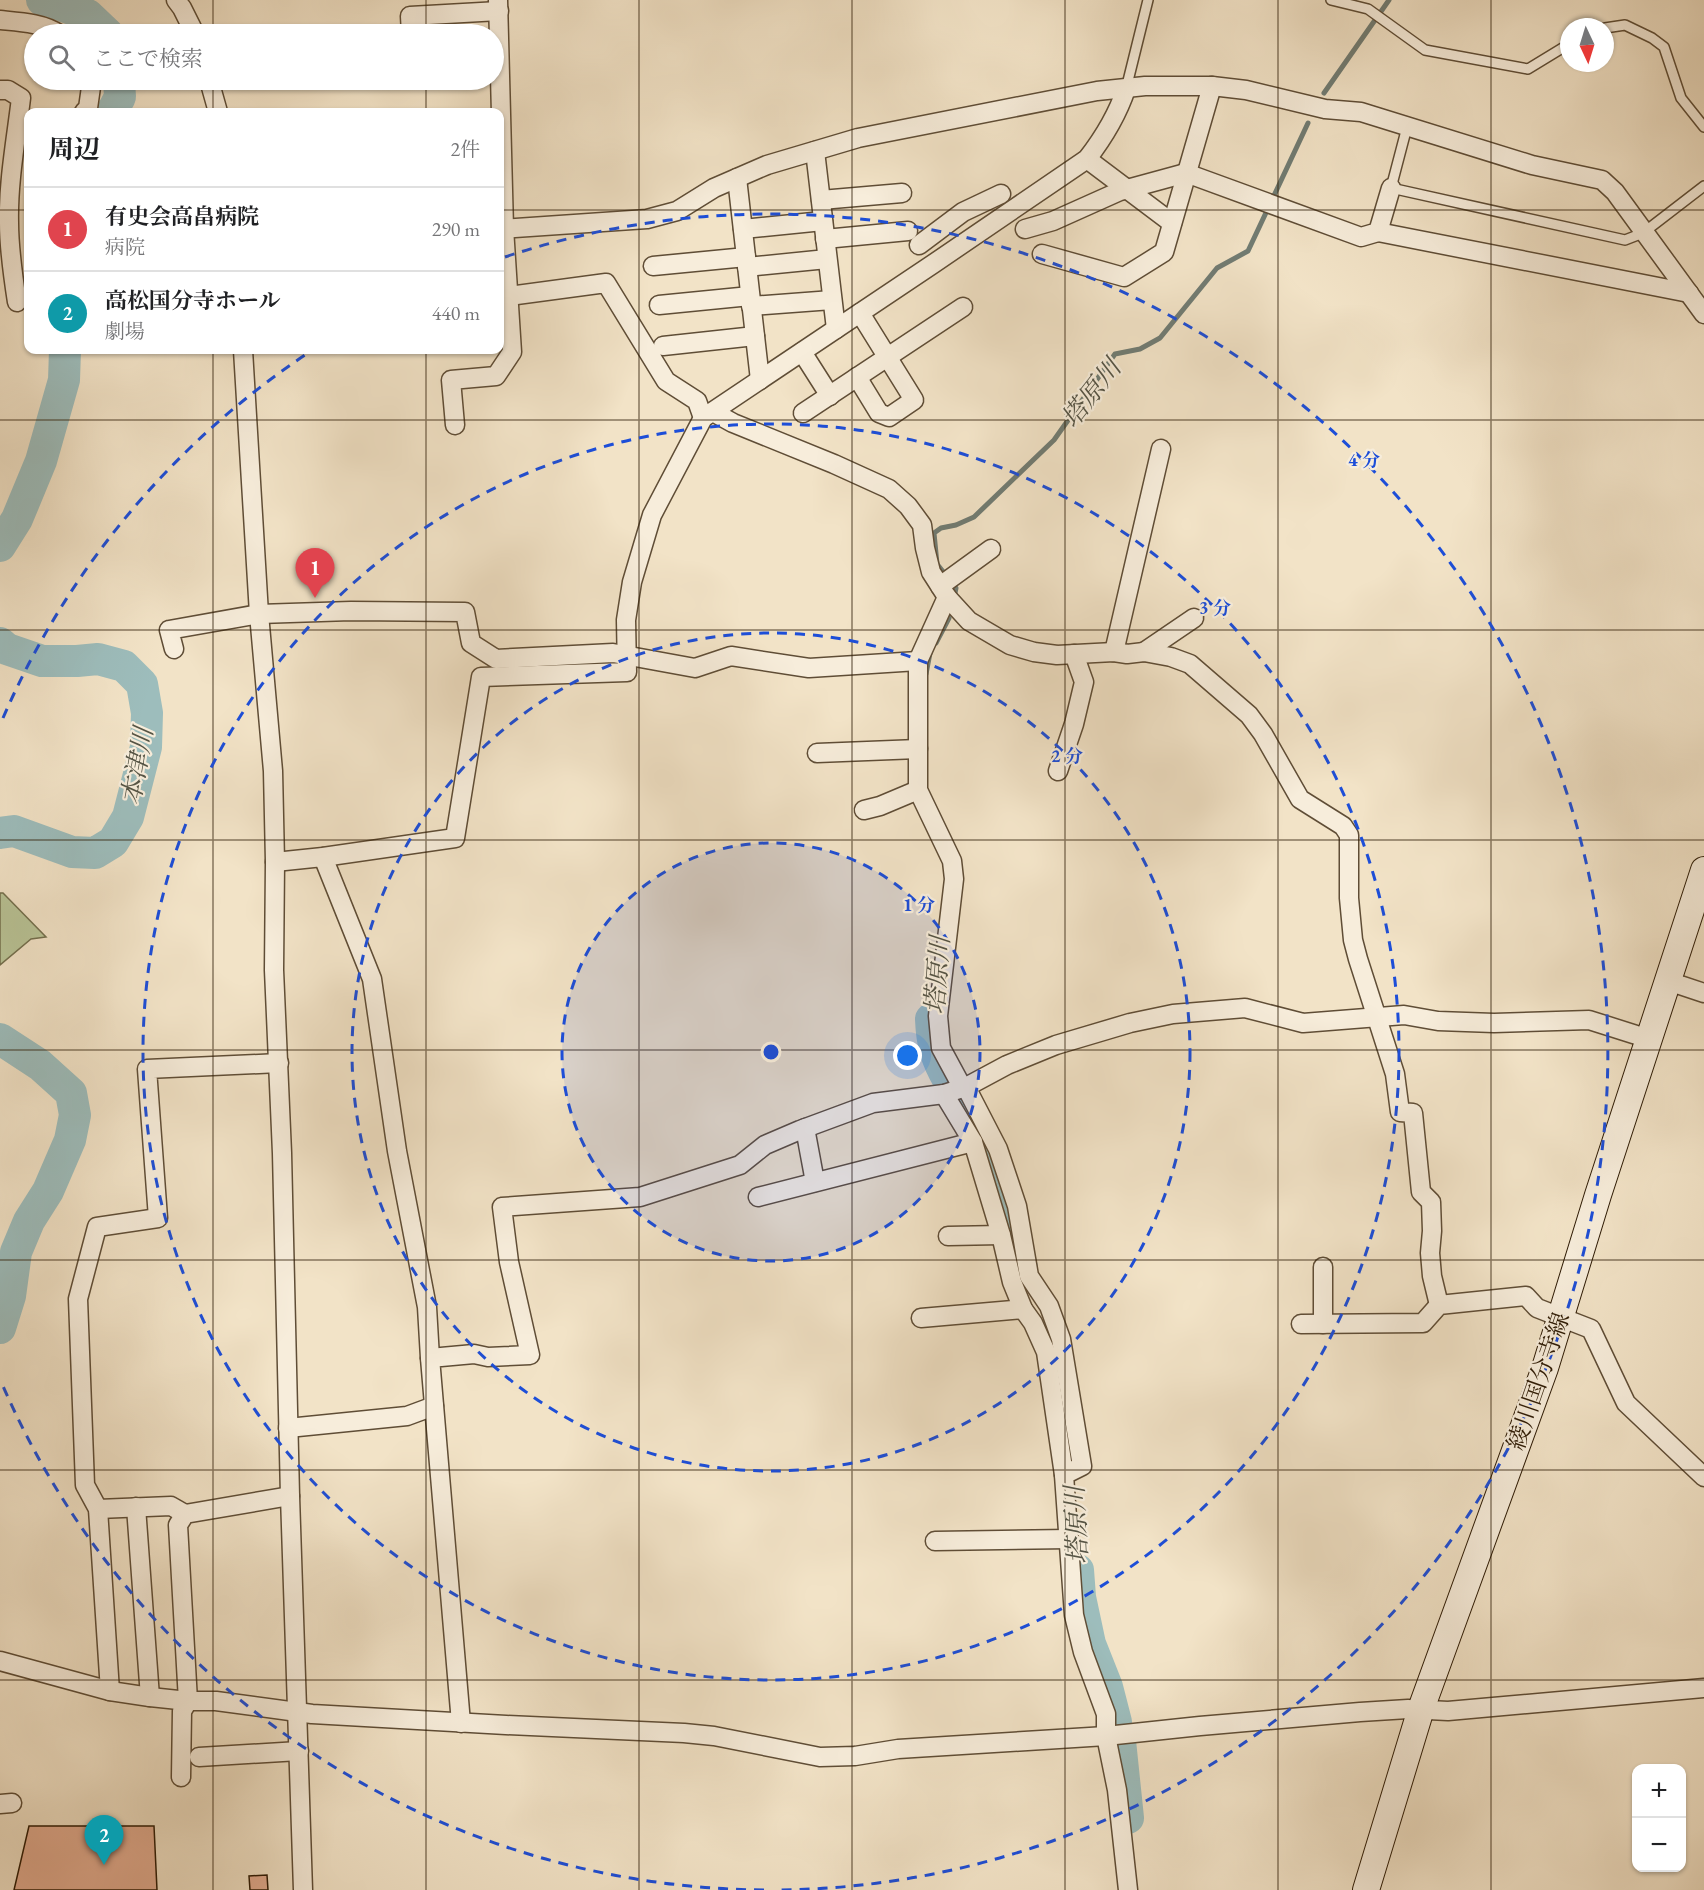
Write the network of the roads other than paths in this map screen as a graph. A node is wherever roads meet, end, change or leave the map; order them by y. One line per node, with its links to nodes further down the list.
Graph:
1 (176, 0): 7 (street)
2 (1148, 0): 13 (lane)
3 (1331, 0): 11 (lane)
4 (498, 5): 8 (street); 9 (street)
5 (0, 20): 6 (street)
6 (31, 24)
7 (190, 24)
8 (410, 24)
9 (498, 24)
10 (1614, 27): 22 (lane)
11 (1560, 49)
12 (1212, 86): 13 (street); 21 (street); 27 (street)
13 (1126, 89): 23 (street); 25 (street)
14 (0, 90): 26 (street)
15 (91, 90): 18 (street)
16 (212, 90): 19 (street)
17 (500, 90): 20 (street)
18 (88, 108)
19 (217, 108)
20 (500, 108)
21 (1407, 127): 30 (lane); 41 (street)
22 (1704, 127)
23 (815, 151): 28 (street); 34 (street)
24 (24, 156): 26 (street)
25 (1087, 159): 31 (street); 54 (street)
26 (12, 169): 51 (street)
27 (1186, 173): 31 (street); 36 (street); 40 (street)
28 (737, 178): 37 (street); 38 (street)
29 (1704, 186): 41 (lane)
30 (1390, 188): 40 (street); 41 (lane)
31 (1127, 189): 36 (street); 39 (street)
32 (902, 193): 34 (street)
33 (1001, 194): 42 (street)
34 (821, 200): 35 (street)
35 (823, 221): 38 (street); 42 (street)
36 (1172, 223): 43 (street)
37 (504, 229)
38 (743, 229): 45 (street)
39 (1024, 229)
40 (1378, 232): 47 (street)
41 (1643, 233): 47 (street)
42 (825, 239): 44 (street)
43 (1042, 254)
44 (828, 259): 45 (street); 49 (street)
45 (747, 262): 46 (street); 50 (street)
46 (652, 266)
47 (1689, 293): 55 (street)
48 (504, 298): 66 (street); 67 (street)
49 (832, 300): 50 (street); 56 (street)
50 (751, 301): 52 (street); 57 (street)
51 (15, 302)
52 (659, 305)
53 (963, 307): 61 (street)
54 (860, 313): 56 (street); 61 (street)
55 (1704, 314)
56 (836, 329): 59 (street)
57 (755, 336): 58 (street); 63 (street)
58 (663, 346)
59 (802, 352): 63 (street); 64 (street)
60 (243, 354): 71 (street)
61 (888, 357): 62 (street); 62 (street)
62 (857, 377): 64 (street)
63 (760, 380): 66 (street)
64 (830, 396): 65 (street)
65 (803, 413)
66 (708, 415): 70 (street); 77 (street)
67 (455, 425)
68 (1161, 449): 74 (street)
69 (991, 549): 70 (street)
70 (946, 586): 76 (street); 78 (street)
71 (260, 614): 73 (street); 77 (street); 85 (street)
72 (1194, 618): 75 (street)
73 (174, 649)
74 (1114, 652): 75 (street); 76 (street)
75 (1144, 652): 89 (street)
76 (1074, 654): 81 (street)
77 (627, 656): 78 (street); 84 (street)
78 (918, 661): 79 (street)
79 (918, 749): 80 (street); 82 (street)
80 (817, 753)
81 (1058, 771)
82 (918, 790): 83 (street); 92 (street)
83 (864, 810)
84 (323, 857): 85 (street); 108 (street)
85 (275, 862): 91 (street)
86 (1704, 870): 87 (main road, 綾川国分寺線)
87 (1668, 981): 88 (street); 90 (main road, 綾川国分寺線)
88 (1704, 993)
89 (1377, 1017): 90 (street); 92 (street); 101 (street)
90 (1649, 1039): 105 (main road, 綾川国分寺線)
91 (279, 1063): 110 (street); 115 (street)
92 (966, 1087): 93 (street); 102 (street)
93 (944, 1094): 94 (street); 95 (street)
94 (805, 1128): 96 (street); 108 (street)
95 (973, 1142): 96 (street); 98 (street)
96 (815, 1182): 97 (street)
97 (758, 1197)
98 (1001, 1235): 99 (street); 103 (street)
99 (948, 1236)
100 (1323, 1266): 107 (street)
101 (1439, 1305): 105 (street); 107 (street)
102 (1049, 1306): 103 (street); 111 (street)
103 (1028, 1316): 104 (street); 111 (street)
104 (921, 1318)
105 (1560, 1318): 112 (street); 124 (main road, 綾川国分寺線)
106 (1301, 1324): 107 (street)
107 (1323, 1324)
108 (430, 1358): 109 (street)
109 (434, 1406): 110 (street); 126 (street)
110 (288, 1428): 113 (street)
111 (1064, 1475): 117 (street)
112 (1704, 1477)
113 (290, 1496): 116 (street); 125 (street)
114 (136, 1507): 115 (street); 116 (street); 122 (street)
115 (98, 1509): 121 (street)
116 (185, 1514): 123 (street)
117 (1069, 1539): 118 (street); 127 (street)
118 (934, 1541)
119 (0, 1662): 121 (street)
120 (1704, 1688): 124 (street)
121 (110, 1691): 122 (street)
122 (150, 1696): 123 (street)
123 (188, 1701): 125 (street); 130 (street)
124 (1421, 1709): 127 (street); 133 (main road, 綾川国分寺線)
125 (297, 1711): 126 (street); 128 (street)
126 (461, 1723): 127 (street)
127 (1106, 1736): 132 (street)
128 (299, 1751): 129 (street); 131 (street)
129 (199, 1757)
130 (181, 1777)
131 (303, 1890)
132 (1128, 1890)
133 (1366, 1890)

